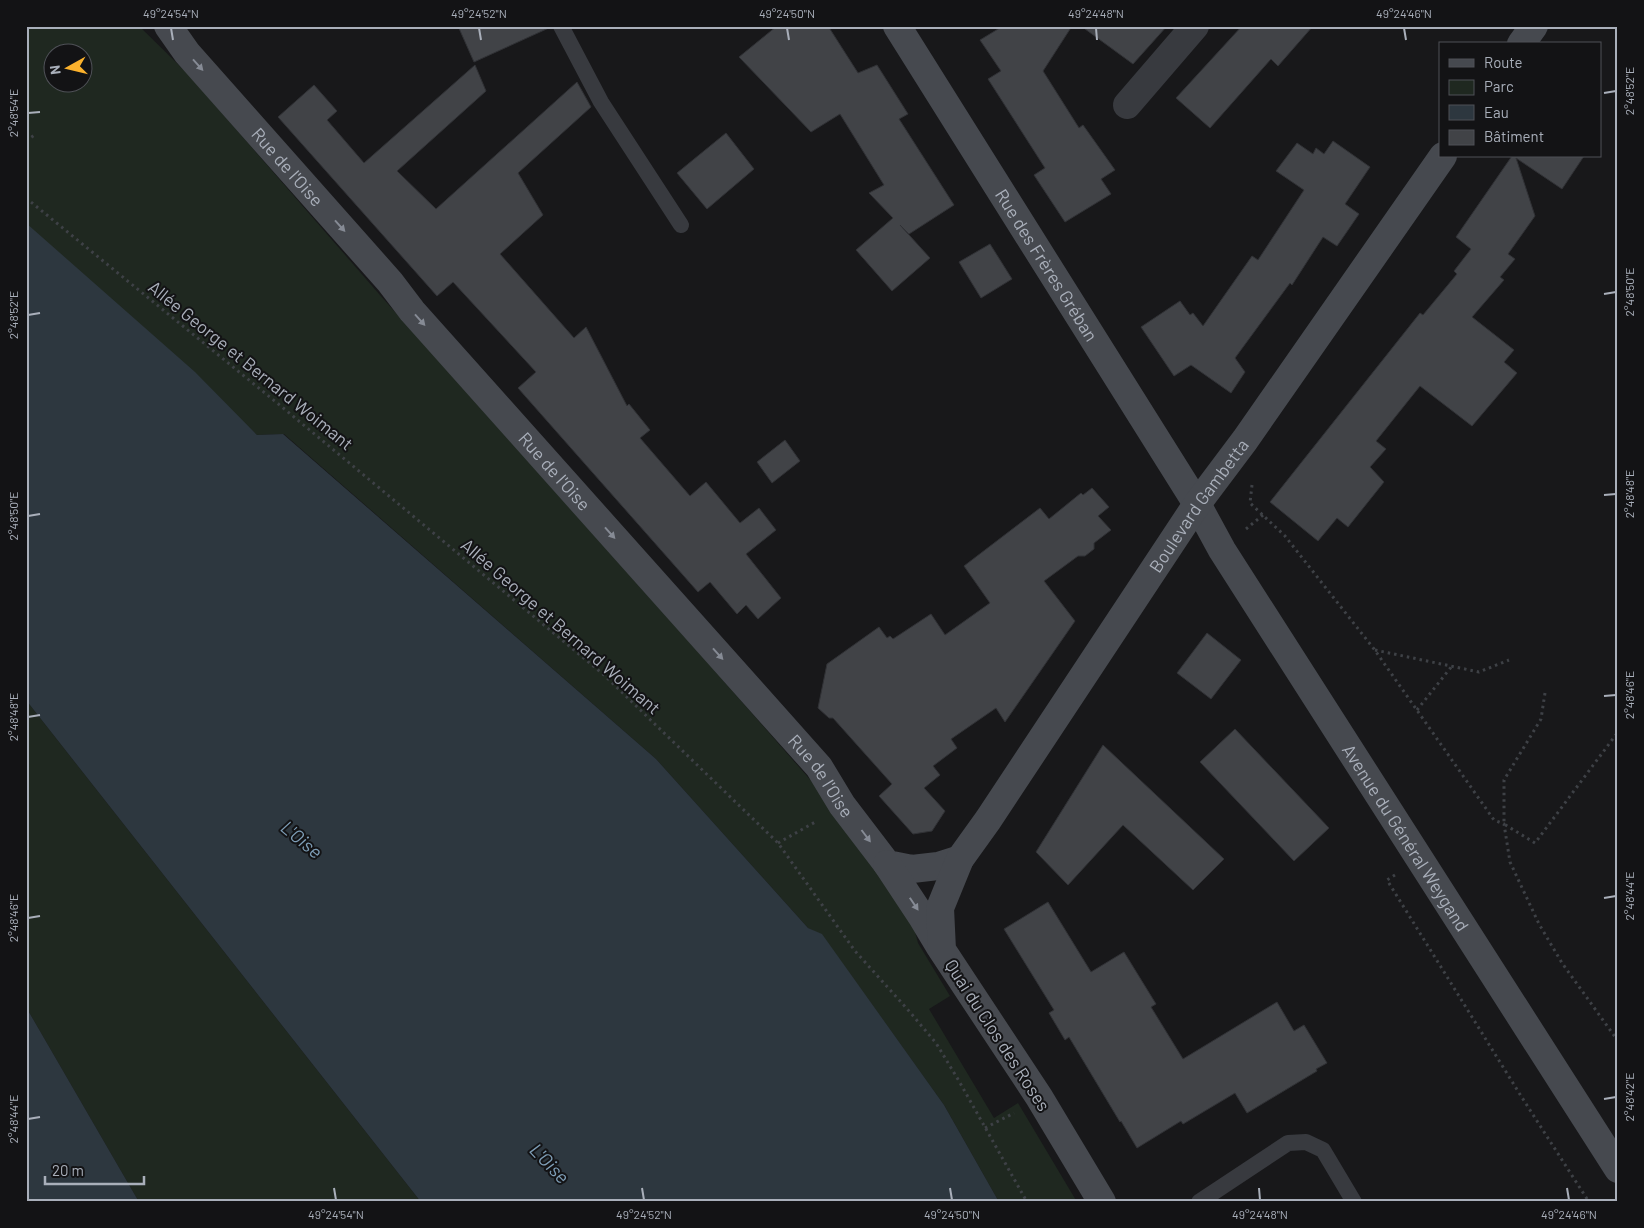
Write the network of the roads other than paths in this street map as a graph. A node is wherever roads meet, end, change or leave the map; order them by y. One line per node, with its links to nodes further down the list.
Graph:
1 (168, 26): 12 (street, Rue de l'Oise, one-way to 12)
2 (561, 26): 9 (lane)
3 (897, 26): 10 (street, Rue des Frères Gréban)
4 (1195, 26): 7 (street)
5 (1534, 26): 6 (street)
6 (1523, 42)
7 (1127, 104)
8 (1442, 158): 10 (street, Boulevard Gambetta)
9 (681, 226)
10 (1197, 504): 11 (street, Boulevard Gambetta); 14 (street, Avenue du Général Weygand)
11 (960, 859): 12 (street); 13 (street, Quai du Clos des Roses)
12 (886, 864): 13 (street, Rue de l'Oise, one-way to 13)
13 (942, 950): 15 (street, Quai du Clos des Roses)
14 (1618, 1169)
15 (1102, 1202)
16 (1199, 1202): 17 (lane)
17 (1354, 1202)

